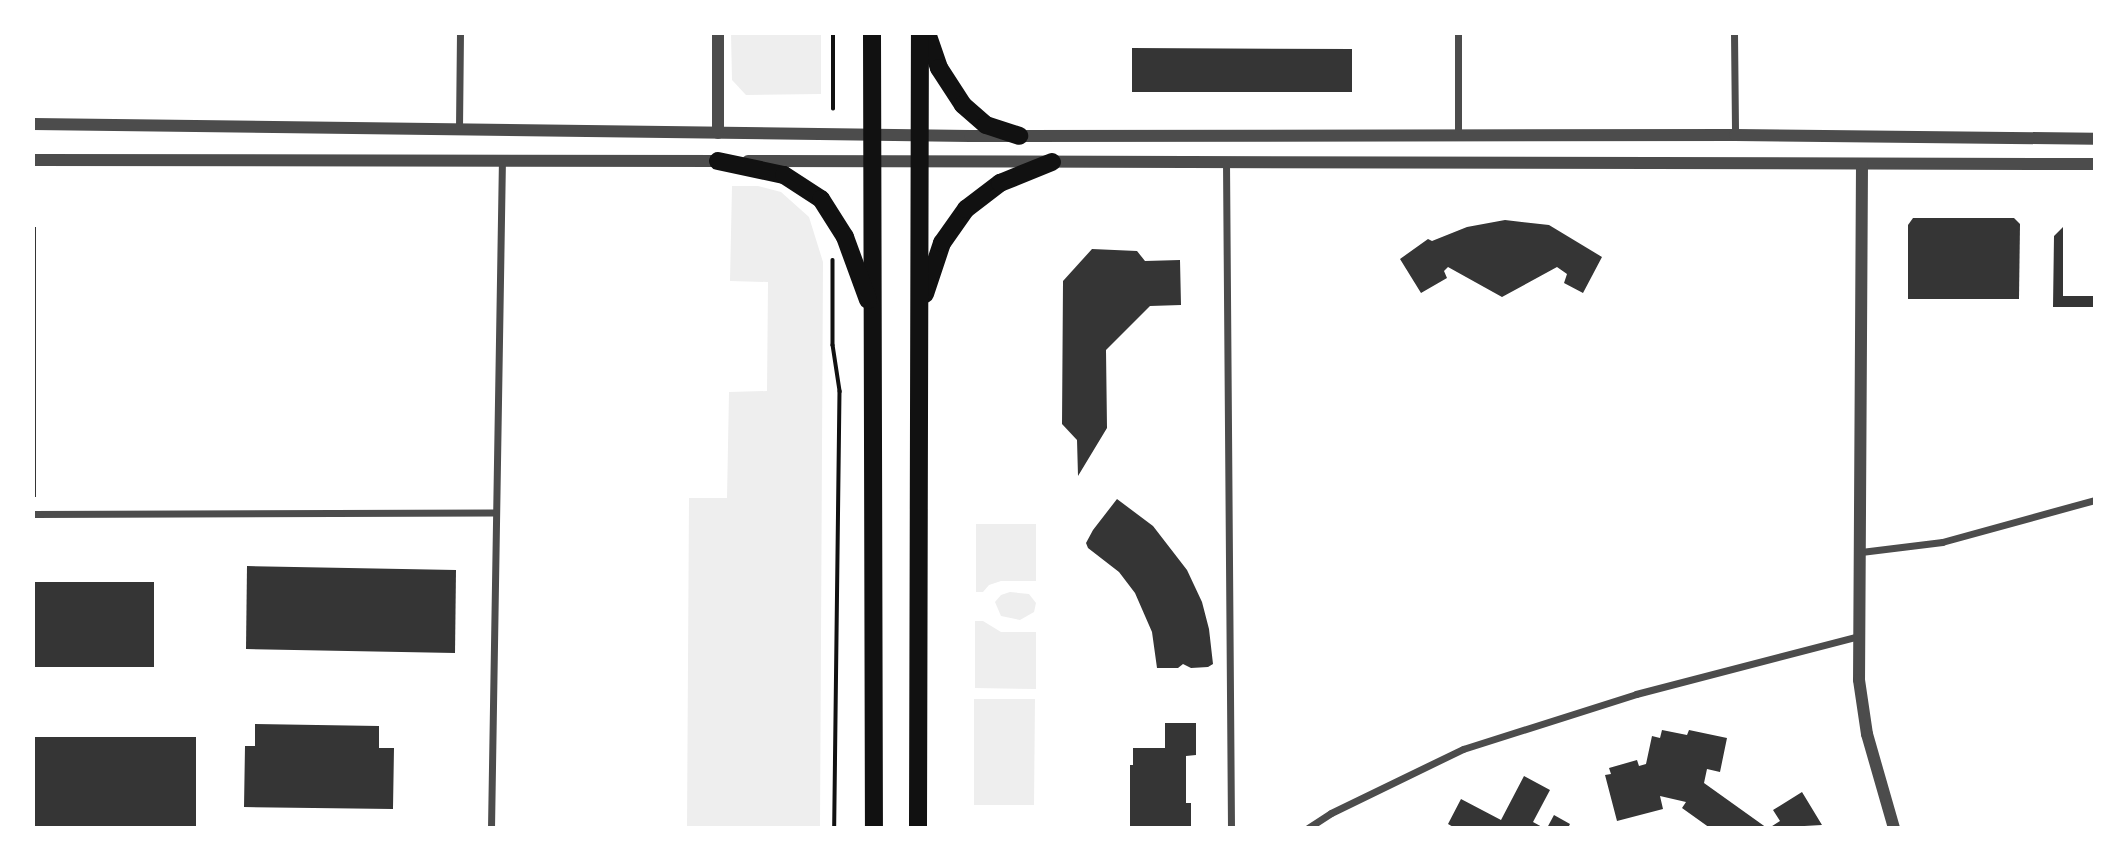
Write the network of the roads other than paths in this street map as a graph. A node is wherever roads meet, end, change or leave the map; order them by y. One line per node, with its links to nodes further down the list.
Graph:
1 (460, 33): 9 (street)
2 (718, 33): 10 (street)
3 (872, 33): 11 (main road)
4 (920, 33): 12 (main road)
5 (927, 33): 14 (main road)
6 (1458, 33): 15 (street)
7 (1734, 33): 13 (street)
8 (33, 124): 9 (street)
9 (459, 128): 10 (street)
10 (718, 133): 11 (street)
11 (873, 134): 12 (street); 20 (main road)
12 (919, 134): 14 (street); 21 (main road)
13 (1735, 135): 15 (street); 16 (street)
14 (1019, 136): 15 (street)
15 (1458, 136)
16 (2095, 139)
17 (33, 160): 18 (street)
18 (502, 160): 19 (street); 29 (street)
19 (718, 161): 20 (street); 26 (main road)
20 (872, 162): 21 (street); 26 (main road)
21 (919, 162): 22 (street); 27 (main road)
22 (1052, 162): 23 (street); 27 (main road)
23 (1226, 162): 24 (street); 36 (street)
24 (1862, 164): 25 (street); 31 (street)
25 (2095, 164)
26 (873, 316): 34 (main road)
27 (918, 317): 35 (main road)
28 (2095, 500): 31 (street)
29 (494, 512): 30 (street); 33 (street)
30 (33, 514)
31 (1861, 552): 32 (street)
32 (1858, 636): 37 (street); 38 (street)
33 (491, 828)
34 (874, 828)
35 (918, 828)
36 (1231, 828)
37 (1308, 828)
38 (1894, 828)

